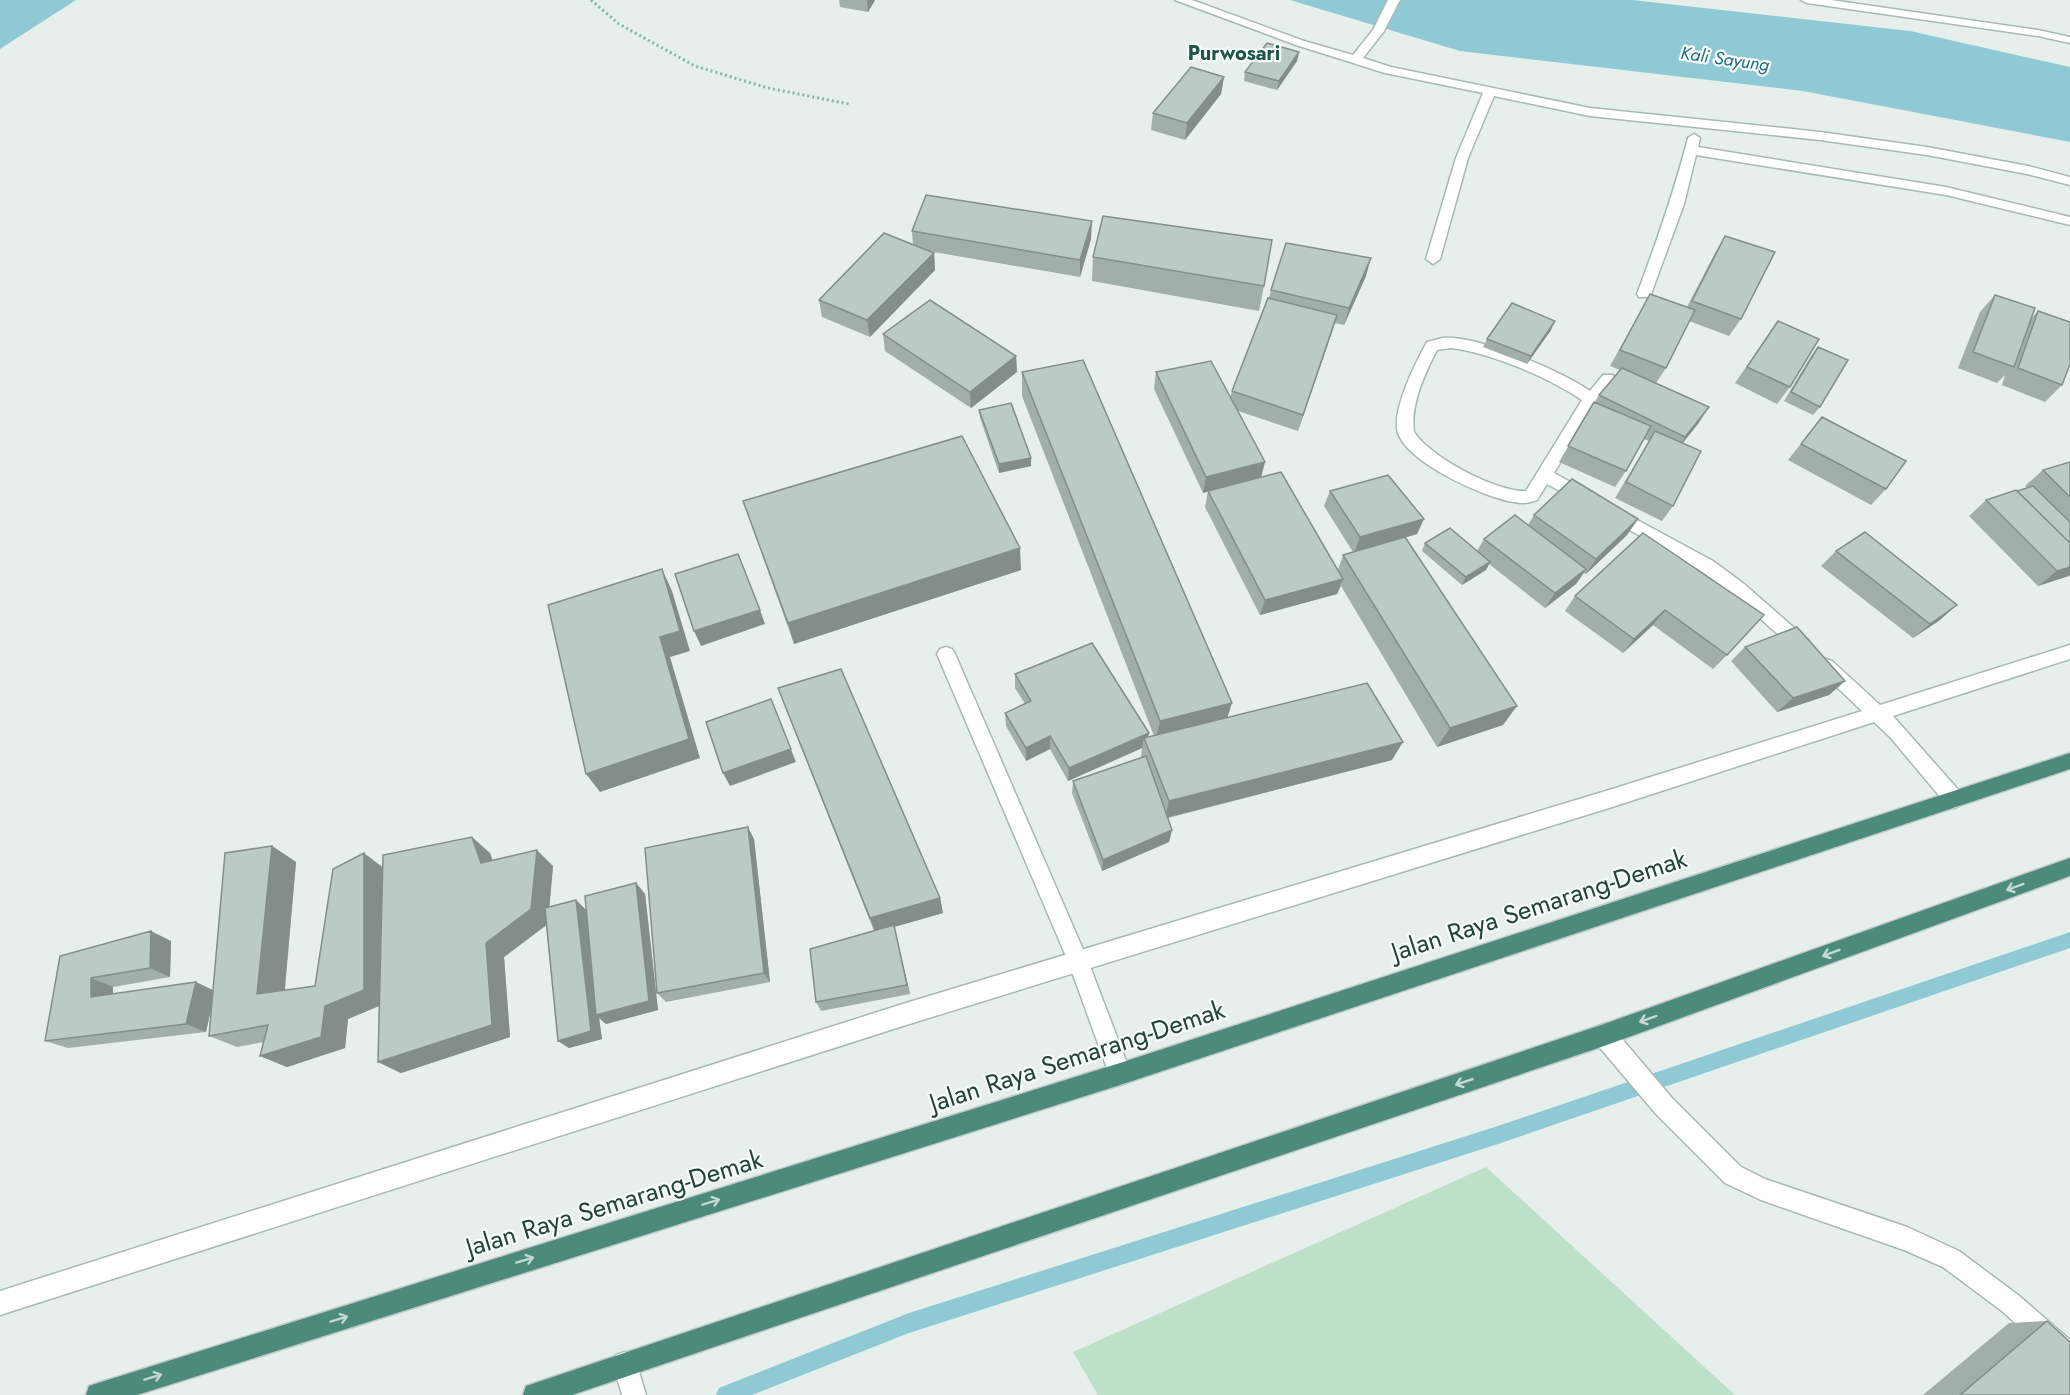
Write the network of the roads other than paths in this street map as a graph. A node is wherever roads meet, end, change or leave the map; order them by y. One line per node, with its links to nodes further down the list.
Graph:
1 (1181, 0): 5 (street)
2 (1394, 0): 5 (street)
3 (1807, 0): 4 (street)
4 (2070, 40)
5 (1356, 59): 6 (street)
6 (1490, 91): 7 (street); 11 (street)
7 (1698, 125): 8 (street); 9 (street)
8 (1690, 150): 10 (street); 12 (street)
9 (2070, 181)
10 (2070, 221)
11 (1432, 260)
12 (1644, 294)
13 (1608, 379): 14 (street)
14 (1591, 399): 15 (street); 15 (street)
15 (1546, 476): 18 (street)
16 (2070, 652): 18 (street)
17 (946, 654): 22 (street)
18 (1878, 713): 20 (street); 22 (street)
19 (2070, 761): 20 (highway, Jalan Raya Semarang-Demak)
20 (1954, 799): 24 (highway, Jalan Raya Semarang-Demak)
21 (2070, 867): 23 (highway, one-way to 23)
22 (1078, 961): 24 (street); 25 (street)
23 (1604, 1035): 26 (street); 27 (highway, one-way to 27)
24 (1120, 1074): 28 (highway, Jalan Raya Semarang-Demak, one-way to 24)
25 (0, 1303)
26 (2070, 1356)
27 (625, 1364): 29 (highway); 30 (street)
28 (98, 1395)
29 (535, 1395)
30 (634, 1395)

